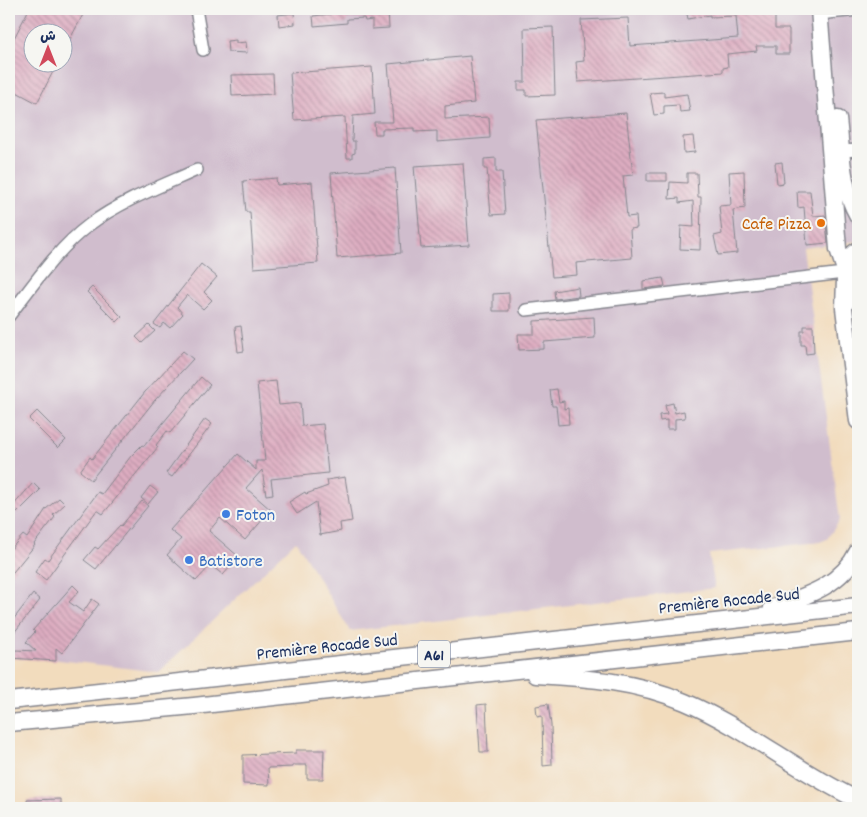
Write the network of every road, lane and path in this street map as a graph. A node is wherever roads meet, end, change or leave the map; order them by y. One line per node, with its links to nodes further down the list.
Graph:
1 (196, 9): 4 (lane)
2 (824, 10): 3 (lane); 5 (highway); 9 (highway)
3 (858, 10)
4 (203, 50)
5 (850, 151): 7 (highway)
6 (197, 170): 12 (lane)
7 (858, 216)
8 (858, 250): 9 (highway)
9 (845, 274): 10 (highway); 11 (lane); 13 (highway)
10 (858, 301)
11 (526, 310)
12 (9, 316)
13 (858, 421)
14 (858, 550): 16 (highway)
15 (858, 606): 16 (highway, Première Rocade Sud / A61)
16 (746, 618): 19 (highway, Première Rocade Sud / A61)
17 (858, 632): 18 (highway, A61)
18 (481, 673): 20 (highway, A61); 21 (highway)
19 (9, 702)
20 (9, 723)
21 (858, 800)

